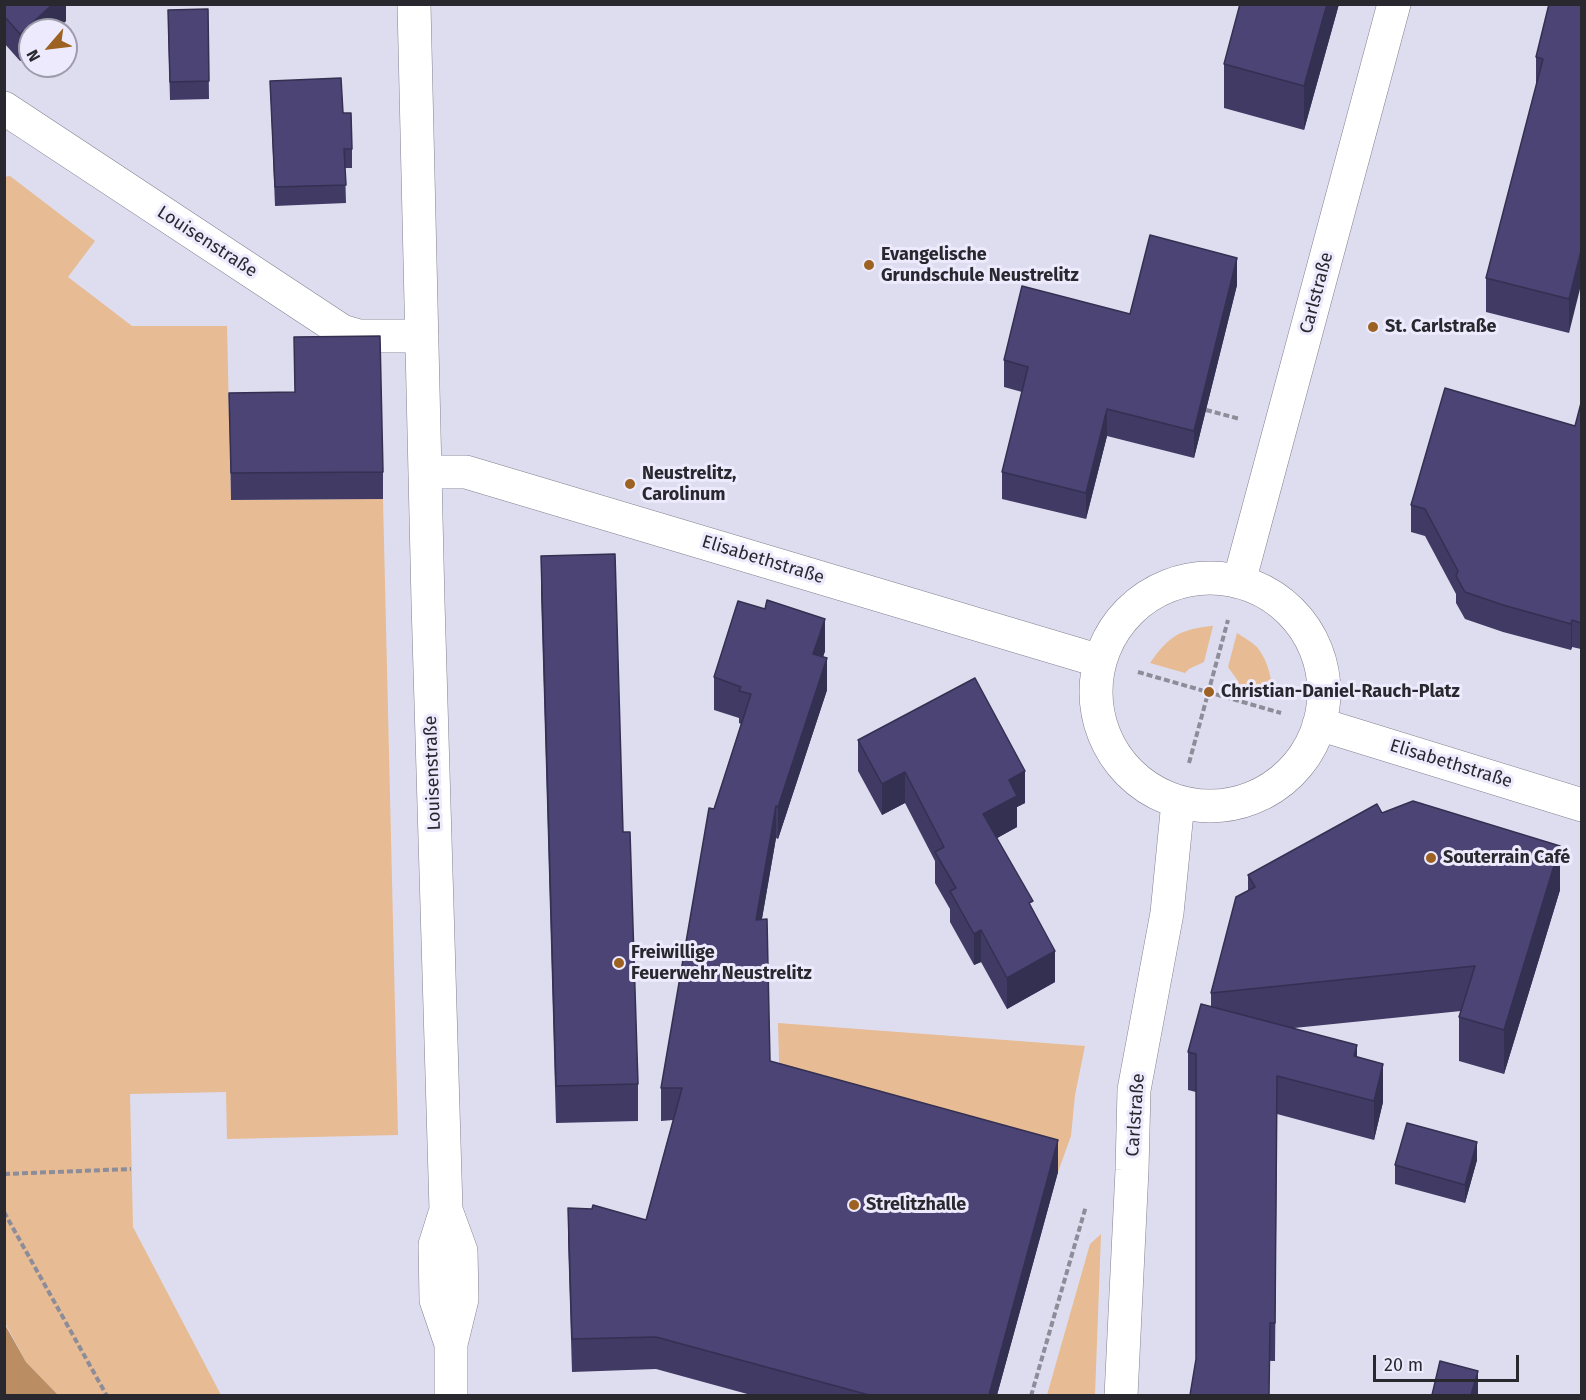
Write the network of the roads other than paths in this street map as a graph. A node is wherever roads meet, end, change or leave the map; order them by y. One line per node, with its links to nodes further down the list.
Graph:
1 (414, 4): 4 (street, Louisenstraße)
2 (1394, 4): 6 (street, Carlstraße)
3 (4, 108): 4 (street, Louisenstraße)
4 (422, 336): 5 (street, Louisenstraße)
5 (425, 472): 7 (street, Elisabethstraße); 11 (street, Louisenstraße)
6 (1239, 582): 7 (street); 8 (street)
7 (1100, 661): 9 (street)
8 (1319, 724): 9 (street); 10 (street, Elisabethstraße)
9 (1178, 802): 12 (street, Carlstraße)
10 (1581, 806)
11 (452, 1395)
12 (1120, 1395)

